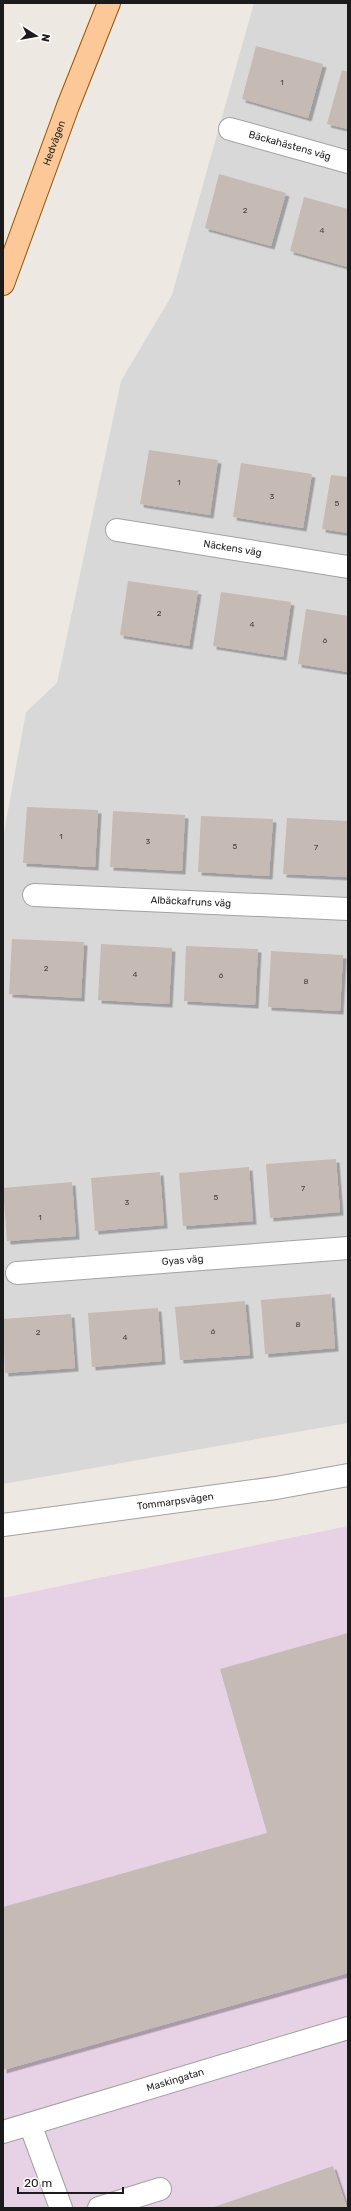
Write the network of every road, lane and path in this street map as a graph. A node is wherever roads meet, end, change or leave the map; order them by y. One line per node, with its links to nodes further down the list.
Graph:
1 (109, 3): 4 (main road, Hedvägen)
2 (230, 129): 3 (street, Bäckahästens väg)
3 (348, 162)
4 (3, 284)
5 (117, 530): 6 (street, Näckens väg)
6 (348, 567)
7 (34, 895): 8 (street, Albäckafruns väg)
8 (348, 909)
9 (348, 1248): 10 (street, Gyas väg)
10 (17, 1273)
11 (348, 1475): 12 (street, Tommarpsvägen)
12 (3, 1525)
13 (348, 2028): 14 (street, Maskingatan)
14 (30, 2124): 15 (street, Maskingatan); 17 (street)
15 (3, 2132)
16 (160, 2189): 18 (street)
17 (61, 2208)
18 (99, 2208)

